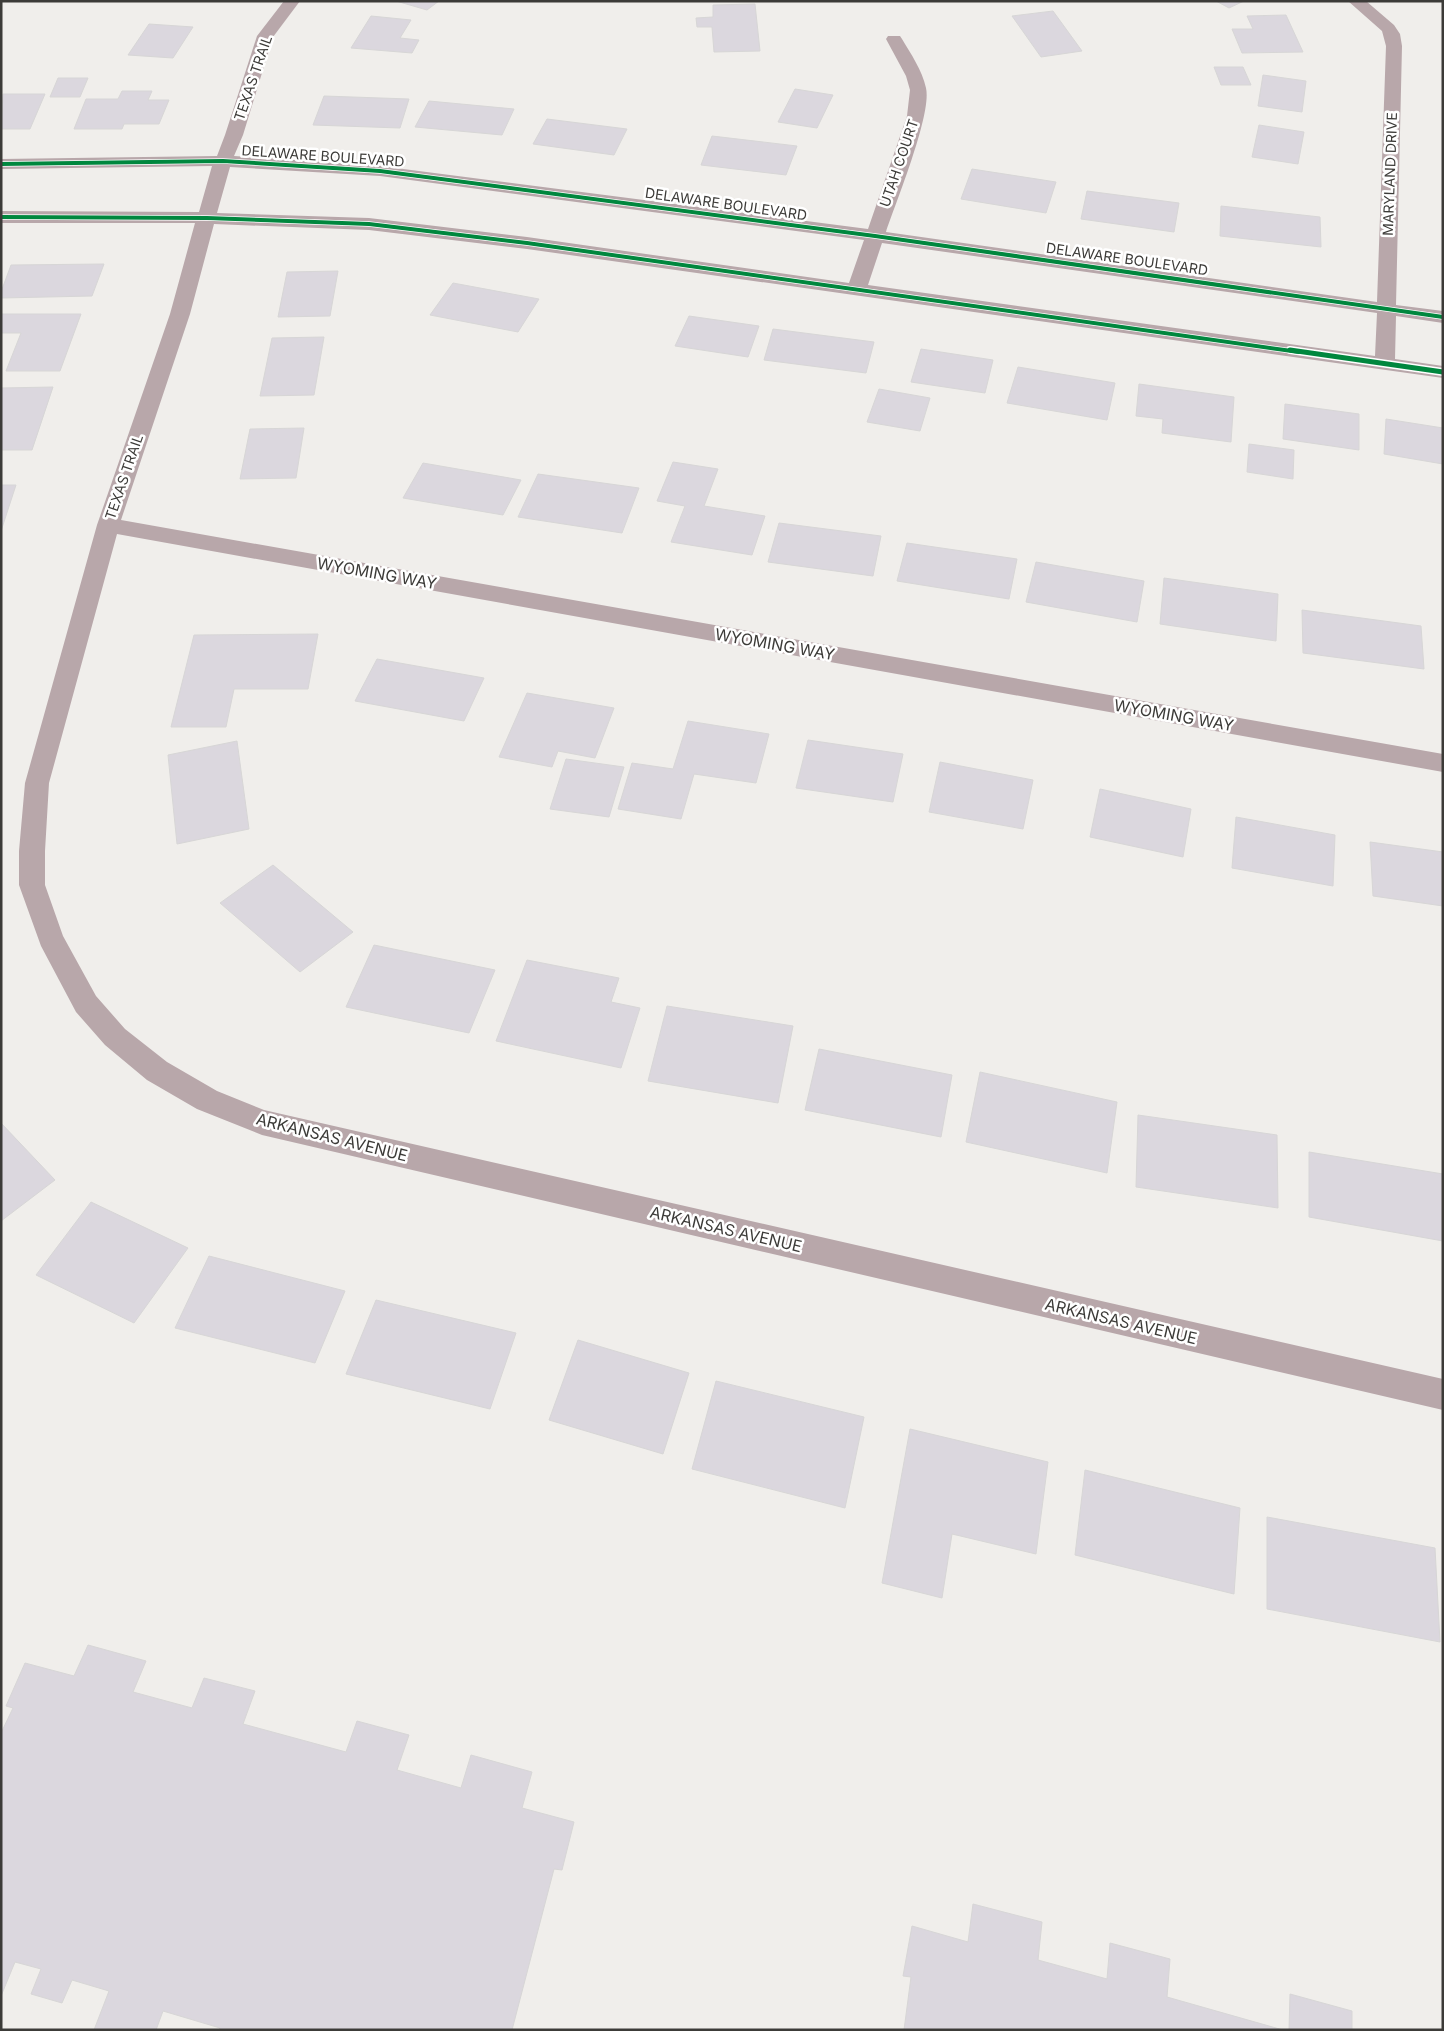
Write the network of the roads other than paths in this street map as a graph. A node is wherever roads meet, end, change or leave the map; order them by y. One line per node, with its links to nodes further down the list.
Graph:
1 (292, 1): 4 (street, TEXAS TRAIL)
2 (1356, 1): 10 (street, MARYLAND DRIVE)
3 (894, 39): 8 (street, UTAH COURT)
4 (223, 161): 5 (street, DELAWARE BOULEVARD); 7 (street, TEXAS TRAIL); 8 (street, DELAWARE BOULEVARD)
5 (1, 164)
6 (1, 218): 7 (street)
7 (207, 218): 9 (street); 14 (street, TEXAS TRAIL)
8 (876, 236): 9 (street, UTAH COURT); 10 (street, DELAWARE BOULEVARD)
9 (857, 288): 12 (street)
10 (1386, 308): 11 (street, DELAWARE BOULEVARD); 12 (street, MARYLAND DRIVE)
11 (1443, 317)
12 (1385, 363): 13 (street)
13 (1443, 372)
14 (108, 525): 15 (street, WYOMING WAY); 16 (street, TEXAS TRAIL)
15 (1443, 762)
16 (65, 966): 17 (street, ARKANSAS AVENUE)
17 (1443, 1395)

